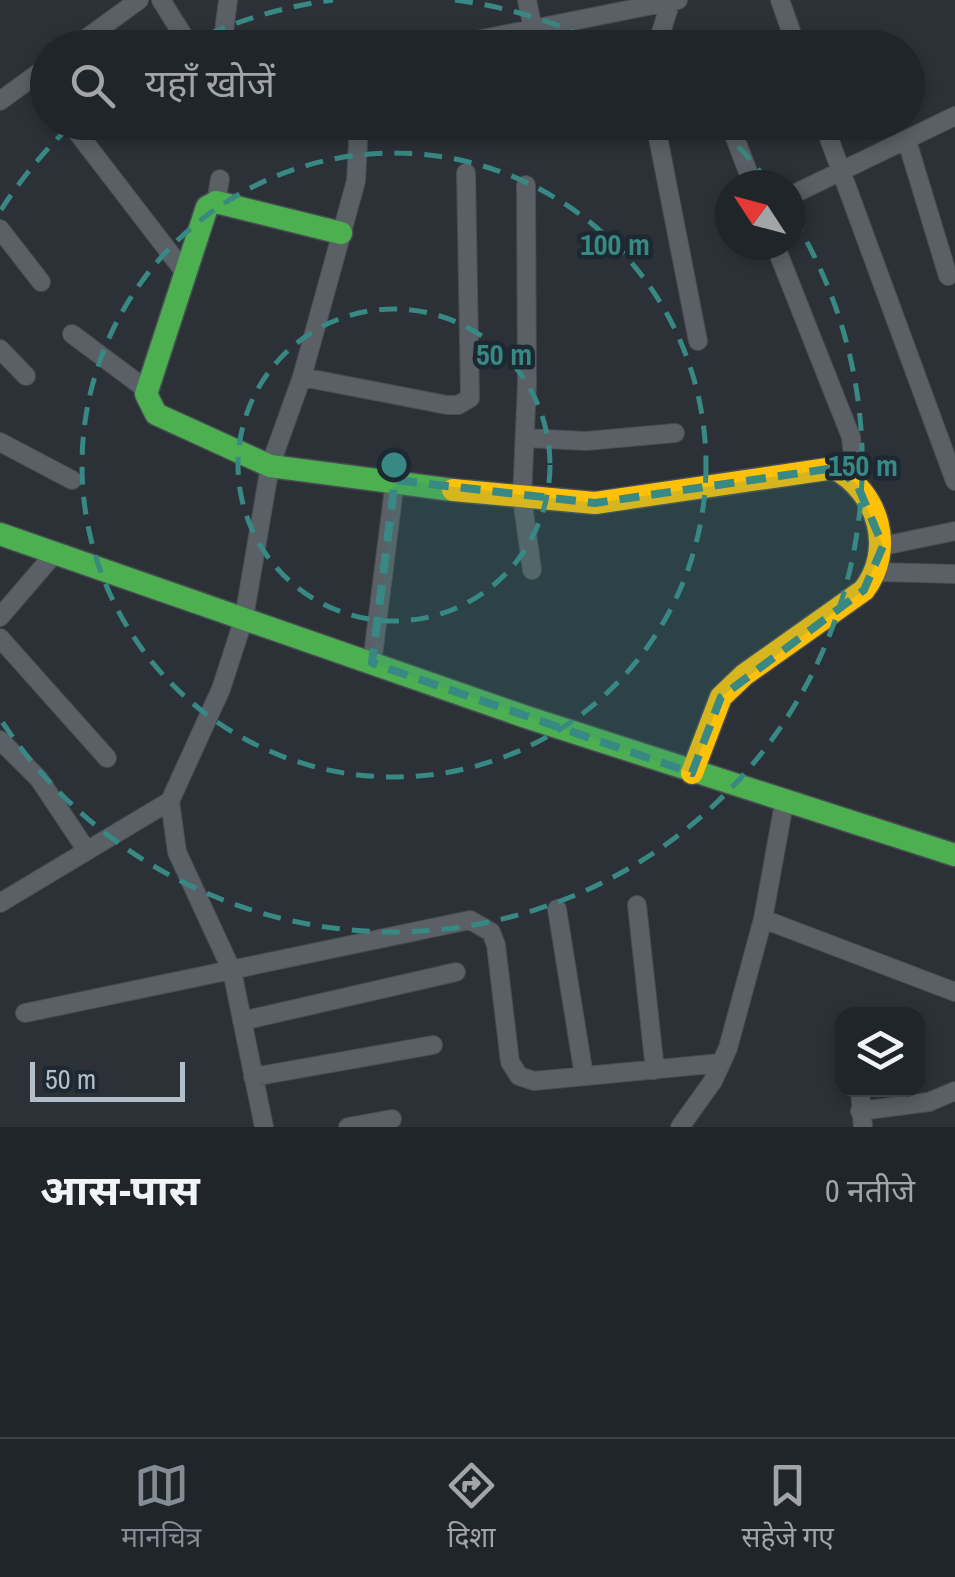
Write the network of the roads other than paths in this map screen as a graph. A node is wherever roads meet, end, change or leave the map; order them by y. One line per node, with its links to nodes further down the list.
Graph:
1 (139, 0): 9 (street)
2 (162, 0): 10 (street)
3 (228, 0): 11 (street)
4 (527, 0): 8 (street)
5 (678, 0): 7 (street)
6 (780, 0): 14 (street)
7 (671, 1): 8 (street); 13 (street)
8 (533, 28): 12 (street)
9 (98, 30)
10 (180, 30)
11 (224, 30)
12 (523, 30)
13 (662, 30)
14 (791, 30)
15 (30, 79): 16 (street)
16 (0, 101)
17 (955, 116): 18 (street)
18 (925, 131)
19 (84, 140): 33 (street)
20 (358, 140): 31 (street)
21 (659, 140): 37 (street)
22 (737, 140): 25 (street)
23 (830, 140): 27 (street)
24 (907, 140): 27 (street); 34 (street)
25 (748, 170)
26 (466, 173): 40 (street)
27 (842, 174): 29 (street); 49 (street)
28 (526, 185): 43 (street)
29 (805, 189)
30 (0, 229): 35 (street)
31 (341, 233): 33 (street); 40 (street)
32 (781, 260): 46 (street)
33 (183, 270): 41 (street)
34 (948, 276)
35 (41, 282)
36 (72, 334): 41 (street)
37 (698, 340)
38 (0, 349): 39 (street)
39 (26, 376)
40 (302, 377): 45 (street)
41 (147, 390): 45 (street)
42 (675, 433): 43 (street)
43 (525, 438): 50 (street)
44 (0, 442): 47 (street)
45 (270, 466): 48 (street); 59 (street)
46 (847, 473): 50 (street); 53 (street)
47 (72, 480)
48 (394, 480): 50 (street); 61 (street)
49 (955, 482)
50 (522, 498): 55 (street)
51 (955, 530): 53 (street)
52 (0, 534): 54 (street)
53 (883, 546): 56 (street)
54 (55, 553): 58 (street); 59 (street)
55 (532, 570)
56 (878, 572): 57 (street); 64 (street)
57 (955, 574)
58 (0, 617)
59 (244, 618): 61 (street); 66 (street)
60 (0, 638): 63 (street)
61 (372, 663): 64 (street)
62 (0, 740): 67 (street)
63 (108, 758)
64 (692, 773): 65 (street)
65 (785, 798): 68 (street); 72 (street)
66 (170, 801): 67 (street); 73 (street)
67 (87, 851): 69 (street)
68 (955, 856)
69 (0, 903)
70 (637, 905): 80 (street)
71 (557, 909): 81 (street)
72 (762, 919): 75 (street); 79 (street)
73 (232, 971): 76 (street); 77 (street); 81 (street)
74 (456, 972): 77 (street)
75 (955, 992)
76 (24, 1013)
77 (242, 1021): 82 (street)
78 (433, 1045): 82 (street)
79 (721, 1063): 80 (street); 88 (street)
80 (654, 1070): 81 (street)
81 (584, 1076)
82 (253, 1077): 86 (street)
83 (955, 1091): 85 (street)
84 (392, 1119): 87 (street)
85 (861, 1119)
86 (264, 1127)
87 (348, 1127)
88 (680, 1127)

